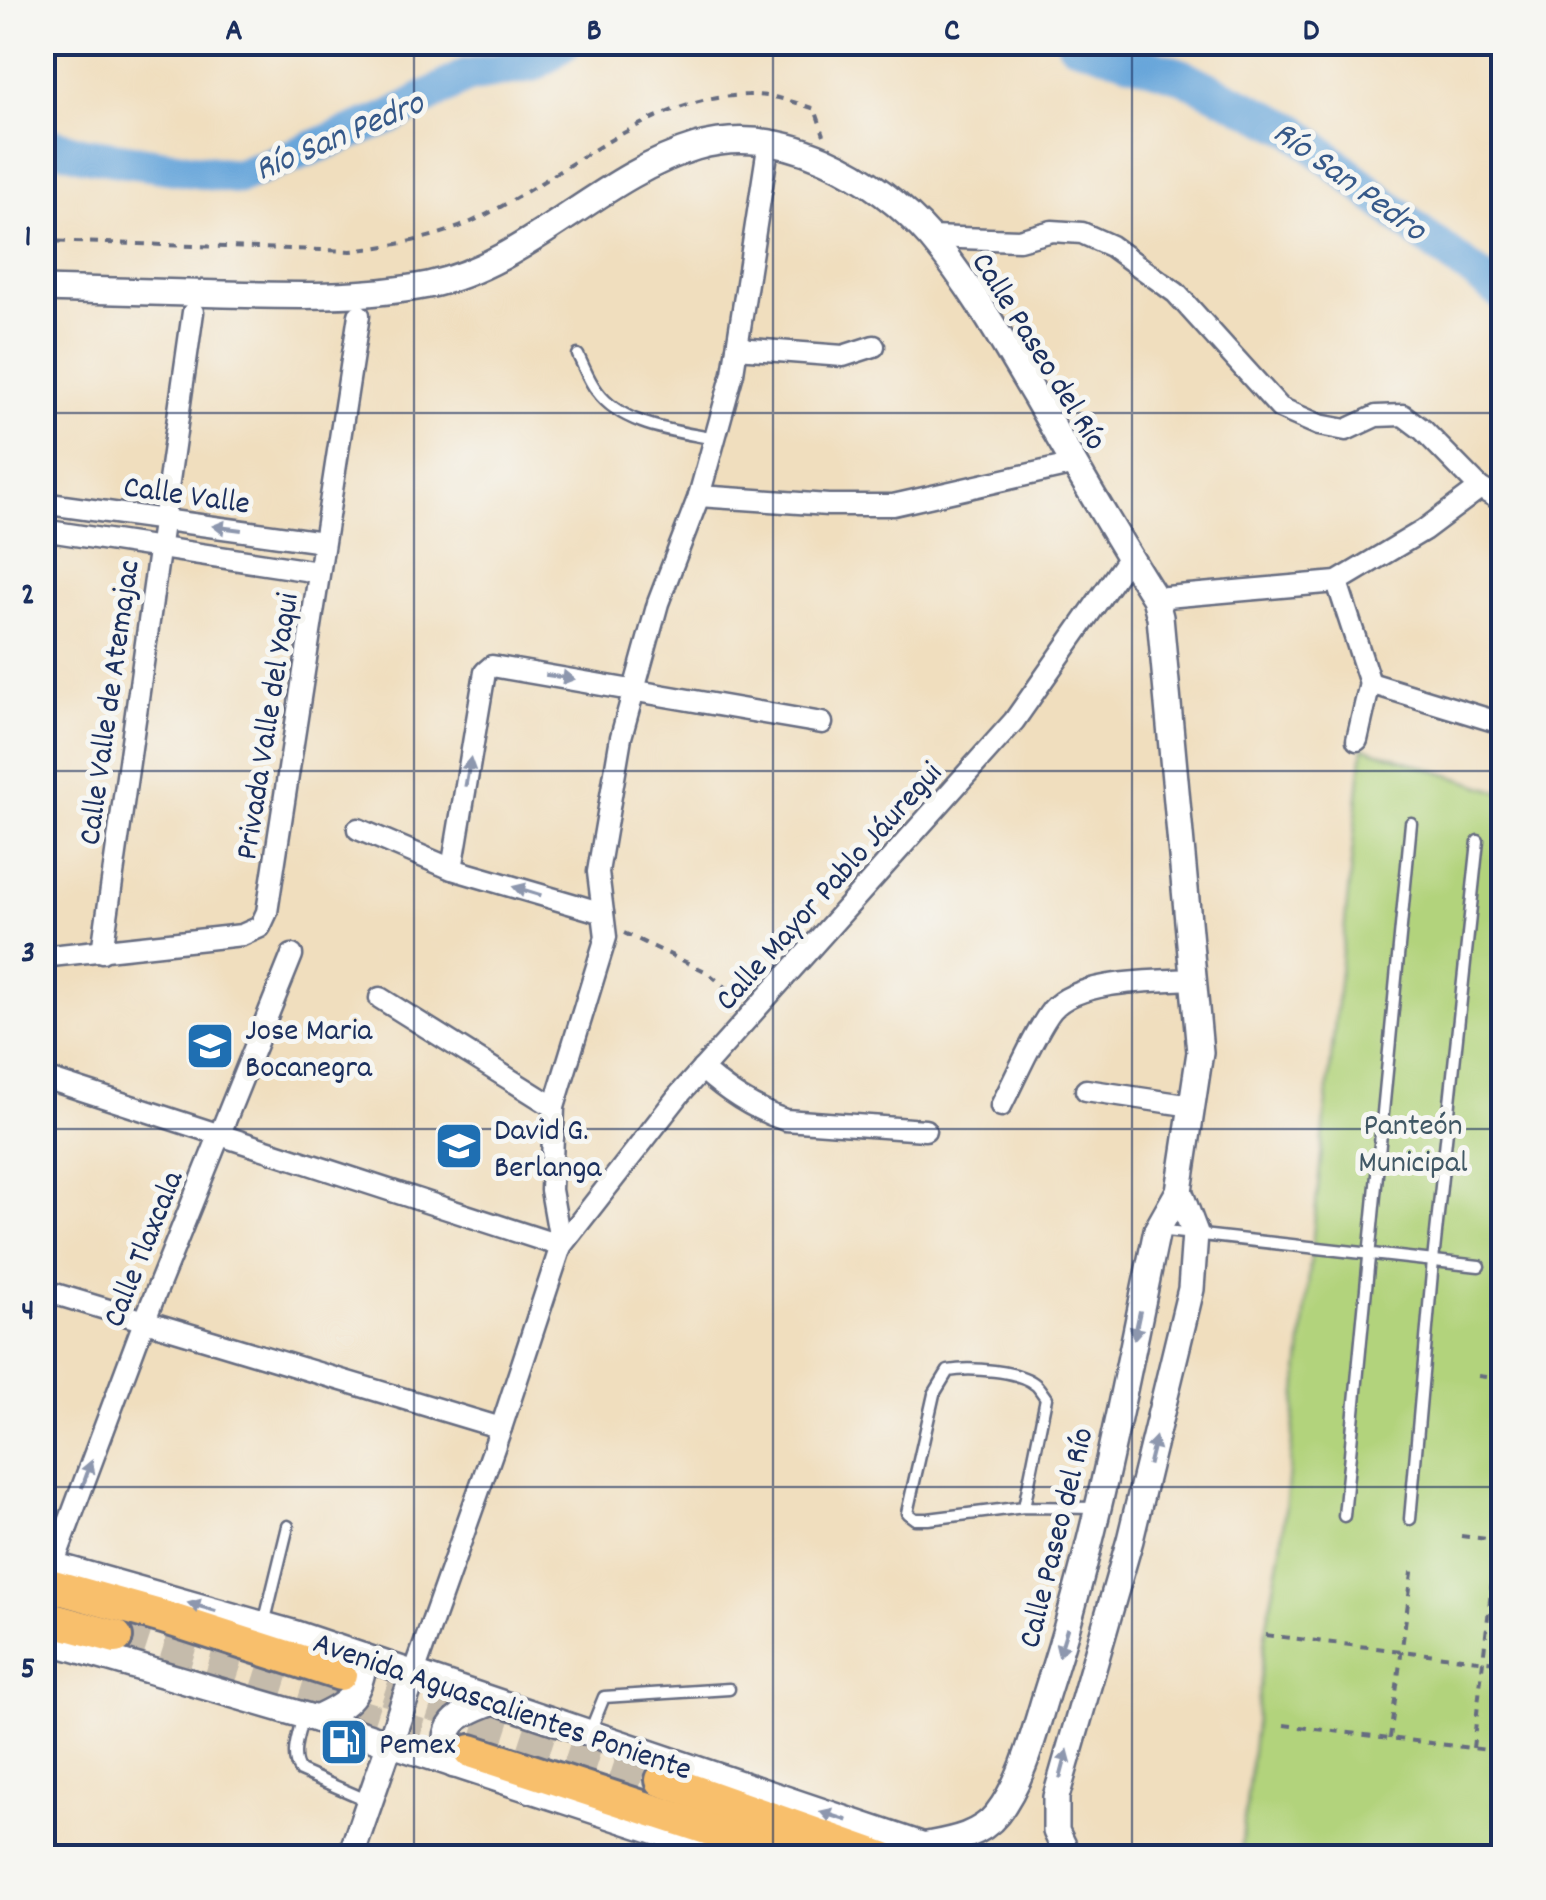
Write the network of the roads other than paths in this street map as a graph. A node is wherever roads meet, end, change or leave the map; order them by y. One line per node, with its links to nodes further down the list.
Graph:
1 (770, 141): 2 (street, Calle Paseo del Río); 3 (street, Calle Paseo del Río); 7 (street)
2 (930, 238): 10 (street, Calle Paseo del Río); 11 (street)
3 (42, 289)
4 (193, 312): 15 (street, Calle Valle de Atemajac)
5 (358, 315): 17 (street, Privada Valle del Yaqui)
6 (874, 346): 7 (street)
7 (737, 348): 9 (street)
8 (578, 355): 9 (lane)
9 (716, 439): 12 (street)
10 (1075, 464): 12 (street); 19 (street, Calle Paseo del Río)
11 (1480, 488): 13 (street); 21 (street)
12 (700, 496): 24 (street)
13 (1504, 502)
14 (42, 503): 15 (street, Calle Valle)
15 (162, 519): 17 (street, Calle Valle, one-way to 15); 18 (street, Calle Valle de Atemajac)
16 (42, 530): 18 (street, Calle Valle)
17 (323, 542): 20 (street, Privada Valle del Yaqui)
18 (158, 548): 20 (street, Calle Valle); 33 (street, Calle Valle de Atemajac)
19 (1128, 557): 22 (street, Calle Paseo del Río); 38 (street, Calle Mayor Pablo Jáuregui)
20 (318, 572): 33 (street, Privada Valle del Yaqui)
21 (1337, 582): 22 (street); 23 (street)
22 (1155, 598): 36 (street, Calle Paseo del Río)
23 (1370, 683): 26 (street); 27 (street)
24 (632, 689): 25 (street); 31 (street, one-way to 24); 32 (street)
25 (822, 722)
26 (1504, 724)
27 (1357, 740)
28 (1412, 823): 50 (lane)
29 (358, 829): 31 (street)
30 (1478, 841): 51 (lane)
31 (452, 868): 32 (street, one-way to 31)
32 (604, 919): 43 (street)
33 (102, 952): 35 (street, Privada Valle del Yaqui)
34 (292, 956): 45 (street, Calle Tlaxcala)
35 (42, 957)
36 (1194, 980): 41 (street); 42 (street, Calle Paseo del Río)
37 (380, 998): 43 (street)
38 (702, 1070): 44 (street); 49 (street, Calle Mayor Pablo Jáuregui)
39 (42, 1077): 45 (street)
40 (1086, 1090): 42 (street)
41 (1001, 1106)
42 (1192, 1106): 46 (street, Calle Paseo del Río)
43 (554, 1107): 49 (street)
44 (925, 1130)
45 (218, 1135): 49 (street); 54 (street, Calle Tlaxcala)
46 (1179, 1191): 47 (street, Calle Paseo del Río); 48 (street, Calle Paseo del Río)
47 (1157, 1230): 48 (lane); 57 (street, Calle Paseo del Río, one-way to 57)
48 (1195, 1233): 50 (lane); 82 (street, Calle Paseo del Río, one-way to 48)
49 (561, 1246): 55 (street)
50 (1370, 1254): 51 (lane); 58 (lane)
51 (1433, 1261): 52 (lane); 59 (lane)
52 (1480, 1266)
53 (42, 1290): 54 (street)
54 (144, 1322): 55 (street); 61 (street, Calle Tlaxcala, one-way to 54)
55 (501, 1428): 67 (street)
56 (1024, 1508): 56 (lane); 57 (lane)
57 (1100, 1508): 76 (street, Calle Paseo del Río, one-way to 76)
58 (1344, 1516)
59 (1410, 1519)
60 (288, 1526): 63 (lane)
61 (46, 1570): 63 (street, Avenida Aguascalientes Poniente, one-way to 61); 66 (main road, Avenida Aguascalientes Poniente)
62 (42, 1616): 64 (main road)
63 (264, 1625): 66 (street, Avenida Aguascalientes Poniente)
64 (116, 1637)
65 (42, 1639): 70 (street, Avenida Aguascalientes Poniente)
66 (352, 1666): 67 (street, Avenida Aguascalientes Poniente); 70 (street)
67 (413, 1676): 69 (street, Avenida Aguascalientes Poniente); 72 (street)
68 (729, 1688): 71 (lane)
69 (492, 1702): 71 (street, Avenida Aguascalientes Poniente); 73 (street)
70 (310, 1717): 72 (street, Avenida Aguascalientes Poniente); 75 (lane)
71 (589, 1735): 76 (street, Avenida Aguascalientes Poniente, one-way to 71)
72 (389, 1743): 73 (street, Avenida Aguascalientes Poniente); 75 (street)
73 (462, 1758): 78 (street, Avenida Aguascalientes Poniente); 79 (main road, Avenida Aguascalientes Poniente)
74 (662, 1780): 80 (main road, Avenida Aguascalientes Poniente)
75 (369, 1801): 77 (street)
76 (922, 1846): 81 (street, Avenida Aguascalientes Poniente)
77 (350, 1858)
78 (739, 1858)
79 (798, 1858)
80 (883, 1858)
81 (960, 1858)
82 (1070, 1858)

